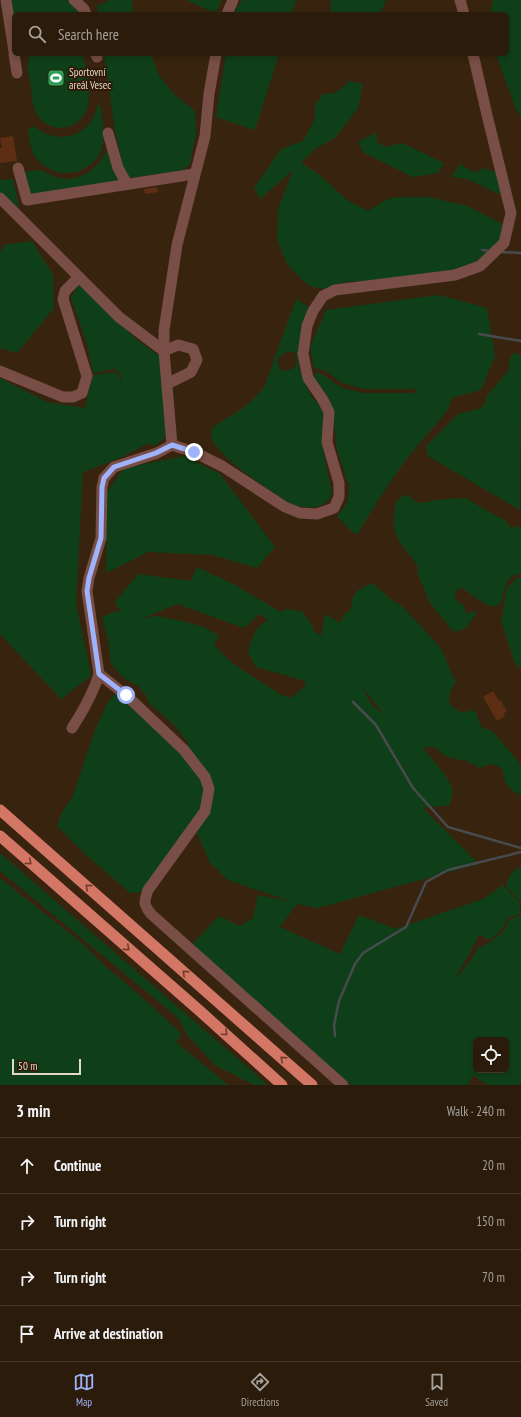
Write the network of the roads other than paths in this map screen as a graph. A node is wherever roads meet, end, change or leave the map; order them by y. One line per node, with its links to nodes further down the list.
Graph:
1 (6, 0): 8 (street)
2 (74, 0): 5 (street)
3 (233, 0): 6 (street)
4 (460, 0): 7 (street)
5 (85, 12)
6 (228, 12)
7 (463, 12)
8 (12, 38)
9 (14, 56): 12 (street)
10 (216, 56): 15 (street)
11 (473, 56): 22 (street)
12 (17, 73)
13 (108, 133): 16 (street)
14 (18, 168): 16 (street)
15 (194, 174): 16 (street); 19 (street)
16 (127, 184)
17 (0, 198): 18 (street)
18 (79, 277): 19 (street); 20 (street)
19 (164, 351): 21 (street); 21 (street)
20 (0, 371)
21 (167, 384): 22 (street)
22 (172, 445): 23 (street)
23 (99, 674): 24 (street); 29 (street)
24 (72, 728)
25 (0, 810): 28 (highway, one-way to 25)
26 (0, 836): 27 (highway, one-way to 27)
27 (282, 1085)
28 (312, 1085)
29 (343, 1085)

